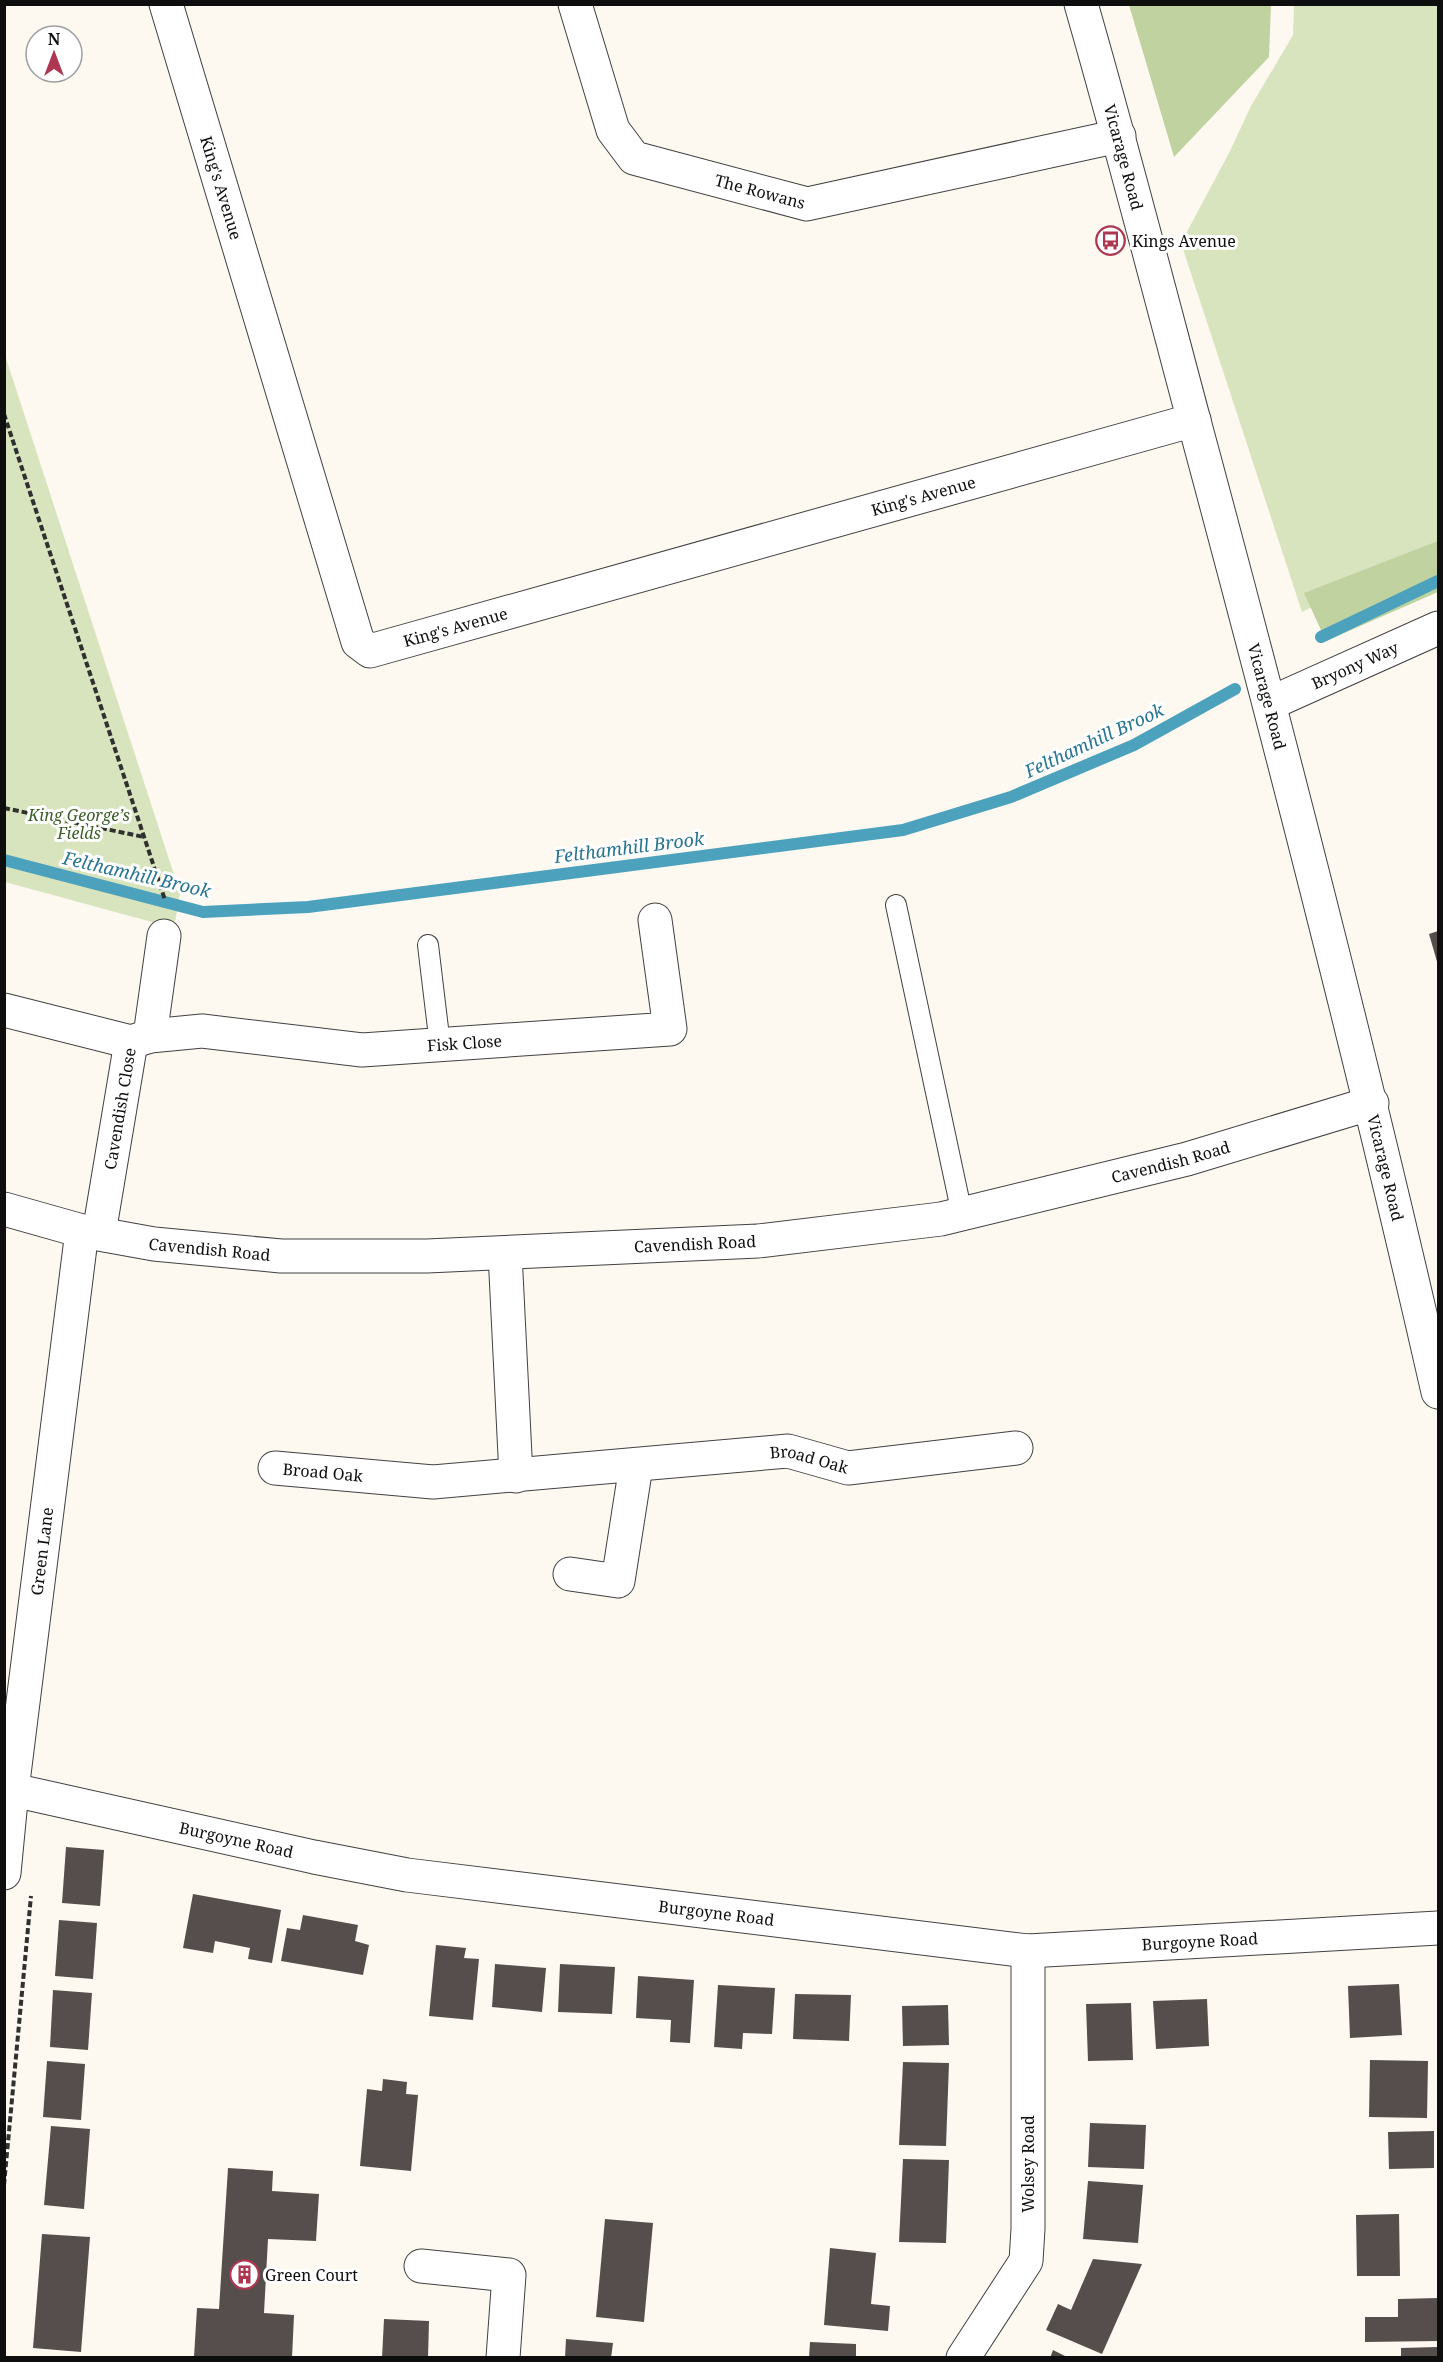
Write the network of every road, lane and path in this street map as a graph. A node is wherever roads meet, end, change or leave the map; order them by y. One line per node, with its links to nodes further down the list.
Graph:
1 (166, 4): 6 (street, King's Avenue)
2 (575, 4): 4 (street, The Rowans)
3 (1081, 4): 4 (street, Vicarage Road)
4 (1119, 136): 6 (street, Vicarage Road)
5 (4, 414): 10 (path)
6 (1194, 420): 8 (street, Vicarage Road)
7 (1438, 628): 8 (street, Bryony Way)
8 (1271, 703): 19 (street, Vicarage Road)
9 (4, 808): 10 (path)
10 (145, 837): 11 (path)
11 (164, 893)
12 (896, 905): 21 (lane)
13 (655, 920): 18 (street, Fisk Close)
14 (164, 936): 17 (street)
15 (428, 945): 18 (lane)
16 (4, 1010): 17 (street, Cavendish Close)
17 (141, 1039): 18 (street, Fisk Close); 22 (street, Cavendish Close)
18 (440, 1045)
19 (1372, 1103): 21 (street, Cavendish Road); 24 (street, Vicarage Road)
20 (4, 1209): 22 (street, Cavendish Road)
21 (962, 1214): 23 (street, Cavendish Road)
22 (91, 1232): 23 (street, Cavendish Road); 30 (street, Green Lane)
23 (505, 1253): 28 (street)
24 (1438, 1392)
25 (1016, 1448): 26 (street, Broad Oak)
26 (636, 1466): 28 (street, Broad Oak); 29 (street)
27 (275, 1468): 28 (street, Broad Oak)
28 (516, 1476)
29 (570, 1574)
30 (8, 1789): 31 (street, Green Lane); 33 (street, Burgoyne Road)
31 (4, 1873)
32 (1438, 1928): 33 (street, Burgoyne Road)
33 (1028, 1952): 36 (street, Wolsey Road)
34 (421, 2266): 35 (street)
35 (503, 2358)
36 (963, 2358)

